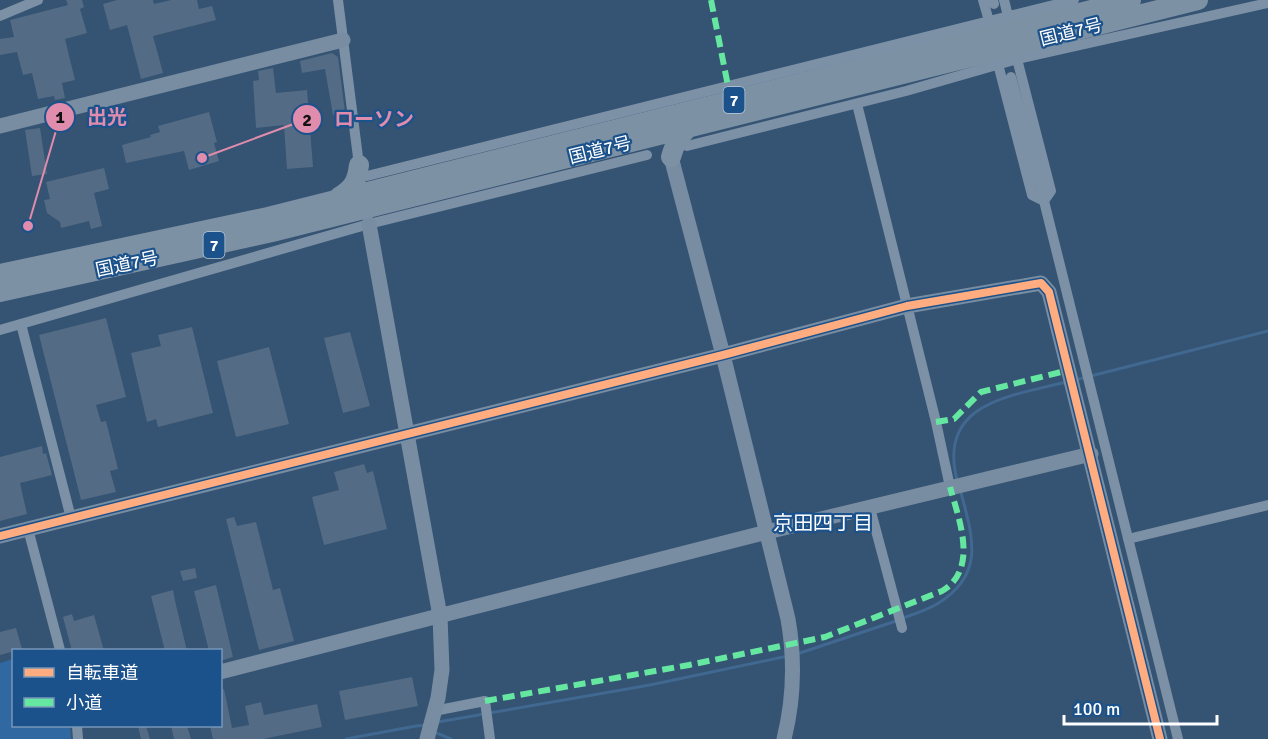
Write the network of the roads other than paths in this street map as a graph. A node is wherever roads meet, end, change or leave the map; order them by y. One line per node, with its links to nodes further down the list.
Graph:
1 (38, 0): 8 (street)
2 (338, 0): 11 (street)
3 (1074, 0): 9 (street)
4 (1131, 0): 20 (highway, 国道7号 / 7)
5 (1198, 0): 17 (highway, 国道7号 / 7)
6 (993, 1): 9 (street); 10 (street)
7 (1268, 3): 12 (street)
8 (0, 16)
9 (1008, 16): 10 (street)
10 (989, 21): 19 (street)
11 (343, 40): 16 (street); 19 (street)
12 (1017, 59): 13 (street); 22 (street)
13 (998, 64): 15 (street); 22 (street)
14 (1011, 77): 22 (street)
15 (857, 104): 17 (street); 26 (street)
16 (0, 126)
17 (682, 143): 18 (highway, 国道7号 / 7); 18 (highway); 29 (street)
18 (645, 147): 23 (street); 25 (highway, 国道7号 / 7)
19 (363, 171): 20 (highway); 21 (highway)
20 (389, 186): 21 (highway, 国道7号 / 7)
21 (337, 199): 24 (highway, 国道7号 / 7)
22 (1044, 201): 39 (street)
23 (369, 224): 27 (street); 30 (street)
24 (0, 274)
25 (0, 292)
26 (907, 306): 29 (street); 31 (street); 32 (street)
27 (21, 324): 28 (street); 35 (street)
28 (0, 330)
29 (723, 355): 30 (street); 37 (street)
30 (406, 434): 35 (street); 40 (street)
31 (1090, 454): 32 (street); 48 (street)
32 (950, 488): 34 (street)
33 (1268, 505): 39 (street)
34 (870, 508): 37 (street); 41 (street)
35 (71, 518): 36 (street)
36 (28, 529): 38 (street); 42 (street)
37 (767, 532): 40 (street); 47 (street)
38 (0, 536)
39 (1128, 539): 49 (street)
40 (440, 616): 43 (street); 44 (street)
41 (902, 628)
42 (59, 649)
43 (222, 671)
44 (433, 715): 45 (street); 46 (street)
45 (427, 739)
46 (490, 739)
47 (784, 739)
48 (1160, 739)
49 (1178, 739)

